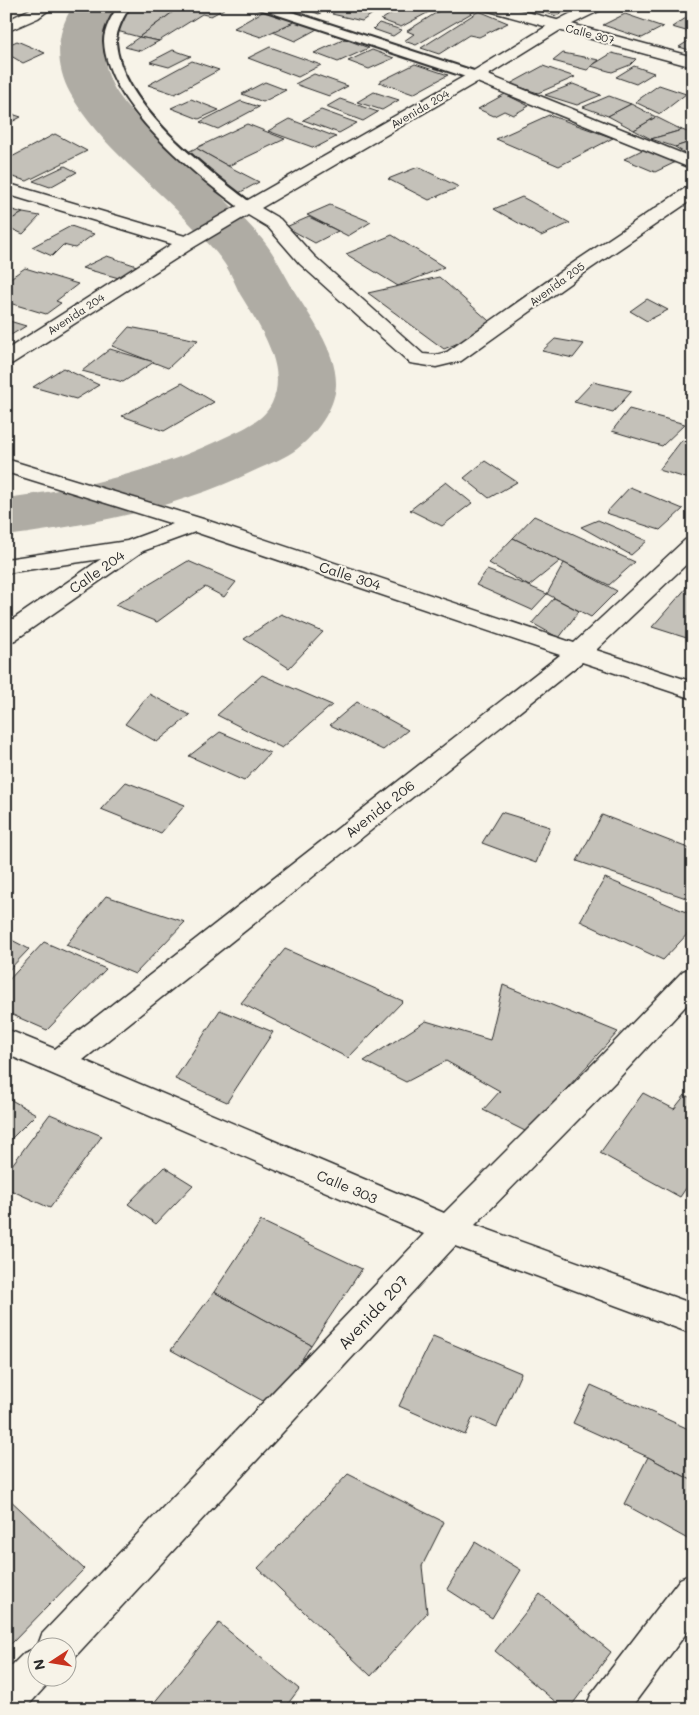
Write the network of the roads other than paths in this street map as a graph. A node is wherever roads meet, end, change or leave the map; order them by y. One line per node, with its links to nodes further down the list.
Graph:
1 (47, 6): 7 (street)
2 (124, 6): 13 (lane)
3 (261, 6): 9 (lane)
4 (487, 6): 6 (street, Calle 307)
5 (598, 6): 6 (street, Avenida 204)
6 (557, 26): 8 (street, Calle 307); 9 (street, Avenida 204)
7 (6, 27)
8 (693, 62)
9 (476, 76): 10 (street); 13 (street, Avenida 204)
10 (693, 164)
11 (6, 188): 14 (street)
12 (693, 191): 13 (street, Avenida 205)
13 (246, 210): 14 (street, Avenida 204)
14 (191, 241): 15 (street, Avenida 204)
15 (6, 359)
16 (15, 468): 17 (street, Calle 304)
17 (195, 524): 19 (street, Calle 204); 22 (street, Calle 304)
18 (693, 545): 22 (street, Avenida 206)
19 (135, 546): 20 (street); 21 (street, Calle 204)
20 (6, 566)
21 (6, 635)
22 (579, 652): 23 (street, Calle 304); 26 (street, Avenida 206)
23 (693, 691)
24 (693, 979): 27 (street, Avenida 207)
25 (6, 1041): 26 (street, Calle 303)
26 (58, 1063): 27 (street, Calle 303)
27 (449, 1230): 28 (street, Calle 303); 30 (street, Avenida 207)
28 (693, 1319)
29 (693, 1592): 33 (street)
30 (65, 1638)
31 (28, 1677): 32 (street)
32 (6, 1700)
33 (605, 1709)

